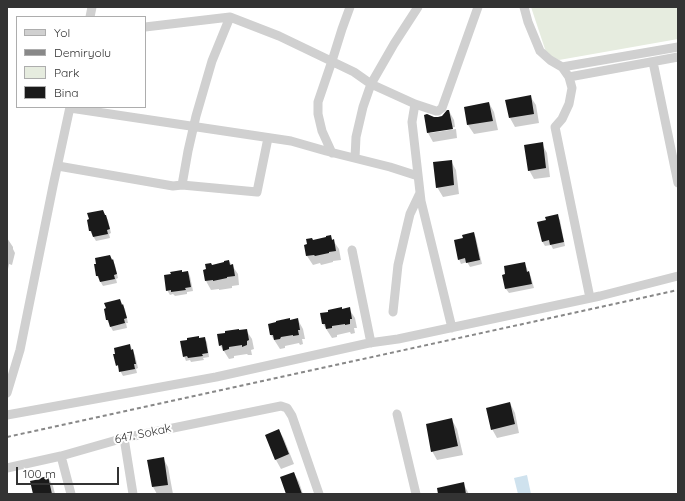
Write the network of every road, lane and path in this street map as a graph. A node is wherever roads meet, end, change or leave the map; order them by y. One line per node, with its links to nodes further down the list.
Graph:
1 (350, 7): 9 (street)
2 (418, 7): 13 (street)
3 (478, 7): 14 (street)
4 (524, 7): 11 (street)
5 (230, 17): 6 (street); 9 (street); 16 (street)
6 (146, 27)
7 (678, 47): 11 (street)
8 (678, 57): 10 (street)
9 (332, 61): 13 (street); 18 (street)
10 (653, 62): 12 (street); 22 (street)
11 (562, 67): 12 (street)
12 (569, 77): 27 (street)
13 (371, 84): 14 (street); 19 (street)
14 (415, 104): 21 (street)
15 (70, 108): 16 (street); 20 (street)
16 (193, 127): 17 (street); 23 (street)
17 (268, 138): 18 (street); 23 (street)
18 (332, 153): 19 (street)
19 (355, 158): 21 (street)
20 (58, 166): 23 (street); 31 (street)
21 (418, 176): 24 (street)
22 (678, 183)
23 (182, 186)
24 (420, 193): 28 (street); 29 (street)
25 (352, 250): 30 (street)
26 (678, 276): 27 (street)
27 (590, 298): 29 (street)
28 (393, 312)
29 (452, 328): 30 (street)
30 (371, 343): 33 (street)
31 (7, 394)
32 (397, 414): 40 (street)
33 (7, 415)
34 (124, 438): 35 (street, 647. Sokak); 38 (street); 39 (street, 647. Sokak)
35 (61, 456): 36 (street, 647. Sokak); 37 (street)
36 (7, 468)
37 (71, 494)
38 (133, 494)
39 (319, 494)
40 (416, 494)

